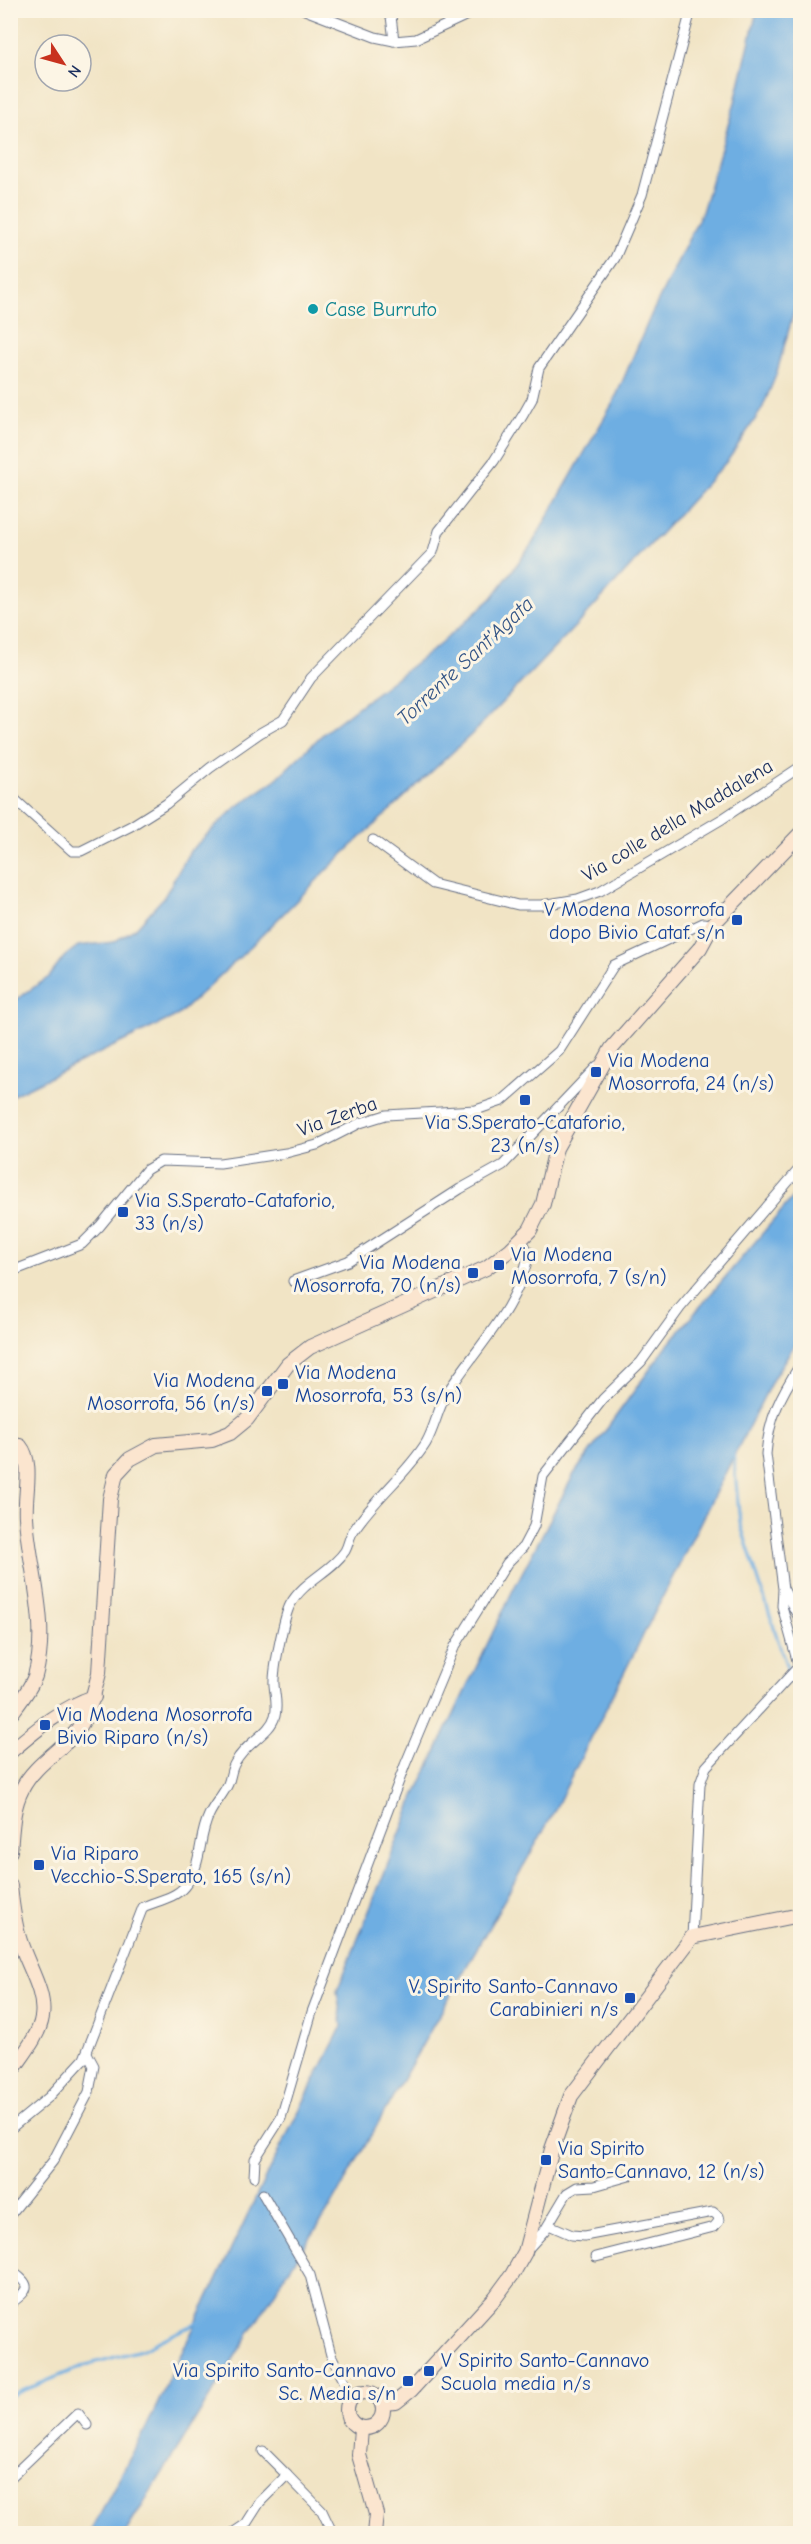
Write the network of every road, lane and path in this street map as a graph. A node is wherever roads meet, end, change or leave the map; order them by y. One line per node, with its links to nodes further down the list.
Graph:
1 (304, 10): 5 (street)
2 (385, 10): 5 (street)
3 (478, 10): 5 (street)
4 (692, 10): 7 (street)
5 (394, 41)
6 (801, 767): 9 (street, Via colle della Maddalena)
7 (10, 795)
8 (801, 834): 10 (street)
9 (372, 840)
10 (713, 924): 11 (street); 14 (street, Via Zerba)
11 (612, 1050): 13 (street); 15 (street)
12 (801, 1168): 32 (street)
13 (521, 1239): 21 (street); 28 (street)
14 (10, 1272)
15 (293, 1281)
16 (801, 1365): 18 (street)
17 (10, 1444): 22 (street)
18 (783, 1589): 19 (street); 20 (street)
19 (801, 1620)
20 (798, 1670): 27 (street)
21 (93, 1697): 23 (street); 24 (street)
22 (10, 1714)
23 (10, 1752)
24 (10, 1851)
25 (10, 1886): 29 (street)
26 (801, 1915): 27 (street)
27 (692, 1937): 36 (street)
28 (87, 2053): 30 (street); 34 (street)
29 (10, 2074)
30 (10, 2129)
31 (629, 2176): 35 (street)
32 (254, 2177)
33 (263, 2194): 40 (street)
34 (10, 2215)
35 (549, 2224): 36 (street); 37 (street)
36 (525, 2252): 41 (street)
37 (596, 2257)
38 (10, 2270): 39 (street)
39 (10, 2304)
40 (352, 2397): 41 (street); 43 (street)
41 (382, 2403): 43 (street)
42 (87, 2425): 46 (street)
43 (361, 2429): 47 (street)
44 (263, 2451): 45 (street)
45 (287, 2475): 48 (street); 49 (street)
46 (10, 2478)
47 (374, 2533)
48 (231, 2534)
49 (333, 2534)

